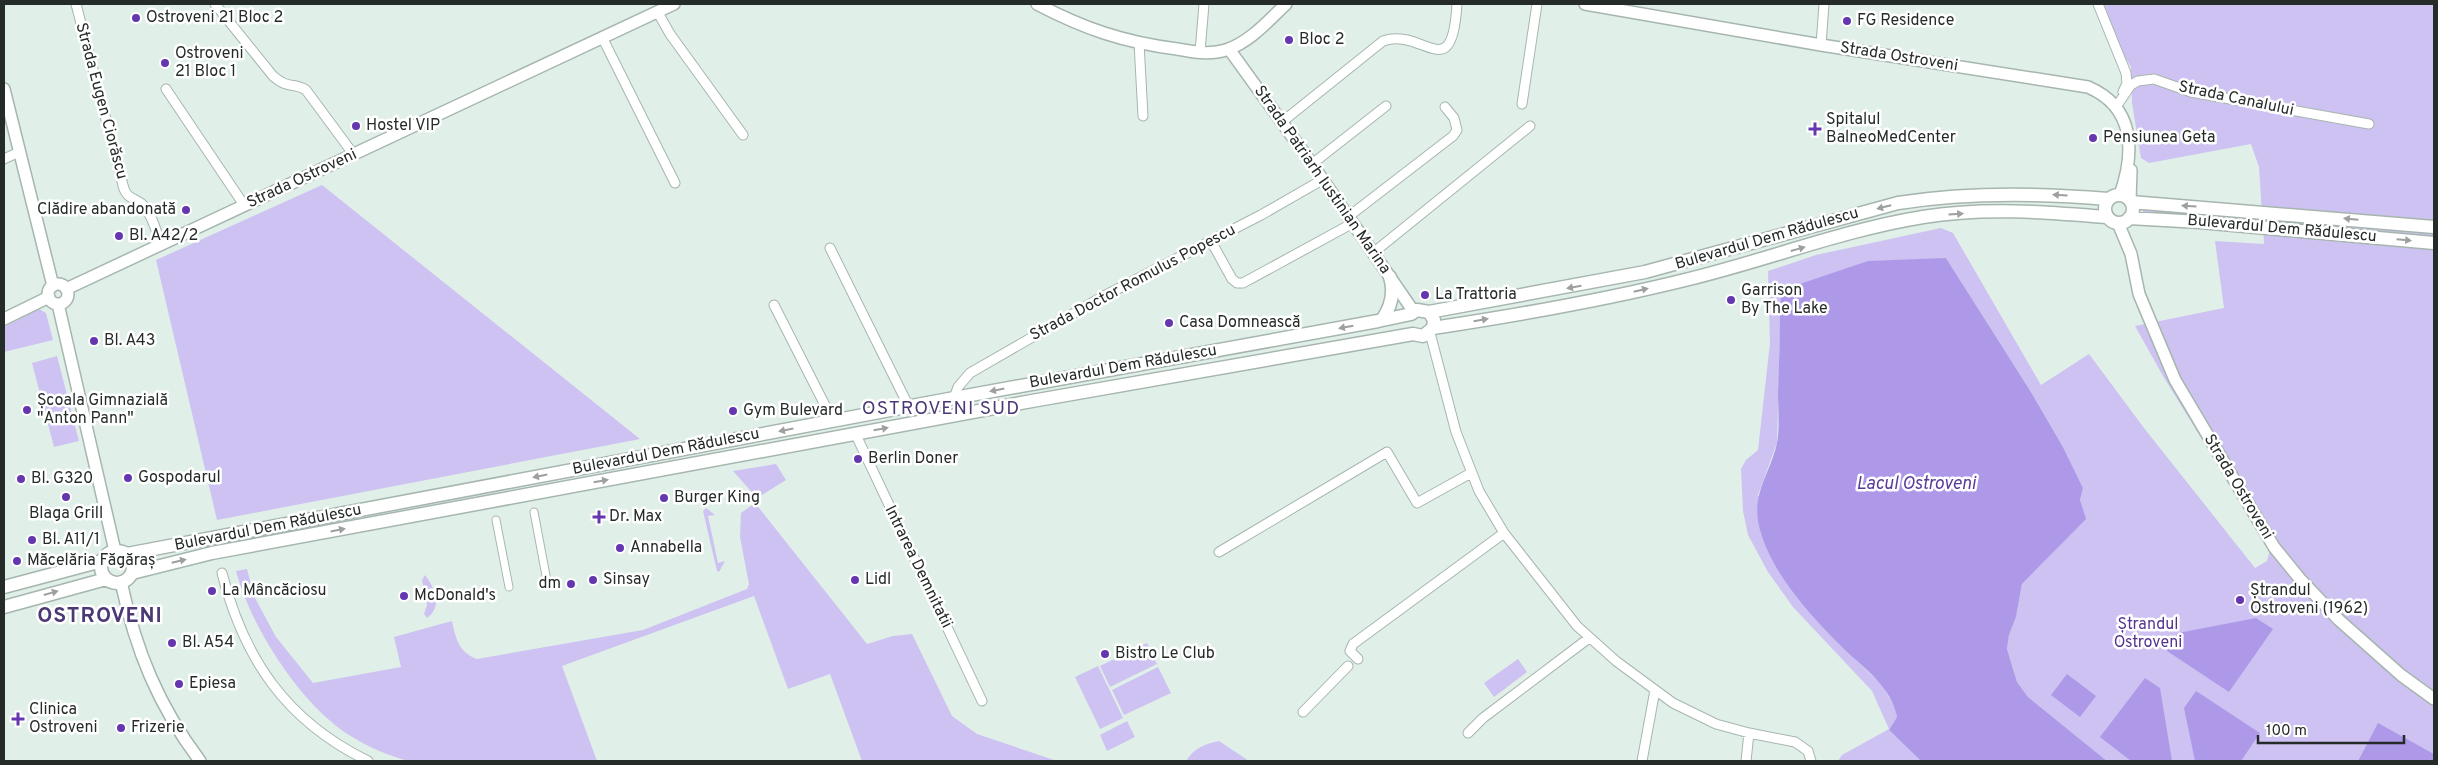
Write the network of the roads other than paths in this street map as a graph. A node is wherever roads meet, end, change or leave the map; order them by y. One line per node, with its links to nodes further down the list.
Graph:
1 (76, 4): 42 (street, Strada Eugen Ciorăscu)
2 (215, 4): 30 (street)
3 (674, 4): 12 (street, Strada Ostroveni)
4 (1037, 4): 14 (street)
5 (1204, 4): 17 (street)
6 (1286, 4): 16 (street)
7 (1457, 4): 25 (street)
8 (1537, 4): 20 (street)
9 (1585, 4): 15 (street, Strada Ostroveni)
10 (1824, 4): 15 (street)
11 (2098, 4): 23 (street)
12 (658, 11): 13 (street, Strada Ostroveni); 28 (street)
13 (602, 37): 30 (street, Strada Ostroveni); 34 (street)
14 (1139, 43): 17 (street); 24 (street)
15 (1821, 45): 23 (street, Strada Ostroveni)
16 (1229, 49): 17 (street); 25 (street, Strada Patriarh Iustinian Marina)
17 (1200, 52)
18 (4, 89): 29 (street)
19 (166, 89): 36 (street)
20 (1522, 104)
21 (1386, 106): 32 (street)
22 (1445, 107): 38 (street)
23 (2116, 107): 26 (street, Strada Canalului); 35 (street, Strada Ostroveni)
24 (1143, 116)
25 (1282, 122): 32 (street, Strada Patriarh Iustinian Marina)
26 (2369, 124)
27 (1530, 126): 44 (street)
28 (743, 135)
29 (19, 152): 31 (street); 46 (street)
30 (354, 154): 36 (street, Strada Ostroveni)
31 (4, 159)
32 (1312, 164): 33 (street, Strada Patriarh Iustinian Marina)
33 (1322, 180): 38 (street, Strada Patriarh Iustinian Marina); 40 (street, Strada Doctor Romulus Popescu)
34 (675, 182)
35 (2122, 199): 37 (main road); 37 (main road); 39 (main road, Bulevardul Dem Rădulescu, one-way to 35); 50 (main road, Bulevardul Dem Rădulescu, one-way to 50)
36 (244, 205): 42 (street, Strada Ostroveni)
37 (2120, 219): 41 (main road, Bulevardul Dem Rădulescu, one-way to 41); 54 (main road, Bulevardul Dem Rădulescu, one-way to 37); 80 (street, Strada Ostroveni)
38 (1351, 220): 40 (street); 44 (street, Strada Patriarh Iustinian Marina)
39 (2434, 227)
40 (1211, 241): 55 (street, Strada Doctor Romulus Popescu)
41 (2434, 243)
42 (161, 244): 47 (street, Strada Ostroveni)
43 (830, 248): 56 (street)
44 (1373, 252): 45 (street, Strada Patriarh Iustinian Marina)
45 (1390, 277): 51 (street, Strada Patriarh Iustinian Marina); 53 (main road)
46 (53, 286): 47 (street); 48 (street)
47 (66, 289): 48 (street)
48 (53, 301): 52 (street); 66 (street)
49 (774, 305): 57 (street)
50 (1429, 312): 51 (main road, Bulevardul Dem Rădulescu); 54 (main road)
51 (1412, 313): 53 (main road, Bulevardul Dem Rădulescu); 54 (main road)
52 (4, 319)
53 (1382, 320): 55 (main road, Bulevardul Dem Rădulescu, one-way to 55)
54 (1424, 333): 58 (main road, Bulevardul Dem Rădulescu, one-way to 54); 61 (street)
55 (954, 398): 56 (main road, Bulevardul Dem Rădulescu)
56 (909, 407): 57 (main road, Bulevardul Dem Rădulescu)
57 (833, 421): 59 (main road, Bulevardul Dem Rădulescu, one-way to 59)
58 (855, 433): 60 (main road, Bulevardul Dem Rădulescu); 81 (street, Intrarea Demnitatii)
59 (679, 450): 60 (main road); 66 (main road, Bulevardul Dem Rădulescu, one-way to 66)
60 (682, 466): 68 (main road, Bulevardul Dem Rădulescu, one-way to 60)
61 (1471, 473): 64 (street); 65 (street)
62 (534, 512): 71 (street)
63 (496, 520): 74 (street)
64 (1504, 533): 76 (street); 77 (street)
65 (1219, 552)
66 (121, 553): 67 (main road); 68 (main road)
67 (102, 561): 70 (main road); 73 (main road)
68 (132, 573): 72 (main road)
69 (222, 573): 86 (street)
70 (106, 578): 72 (main road); 75 (main road, one-way to 70)
71 (547, 581)
72 (121, 582): 85 (street)
73 (4, 587)
74 (509, 587)
75 (4, 607)
76 (1589, 638): 79 (street); 83 (street)
77 (1358, 660)
78 (1348, 666): 82 (street)
79 (1655, 690): 84 (street); 87 (street)
80 (2434, 699)
81 (982, 701)
82 (1303, 712)
83 (1468, 733)
84 (1749, 733): 88 (street); 89 (street)
85 (200, 761)
86 (368, 761)
87 (1642, 761)
88 (1746, 761)
89 (1811, 761)

